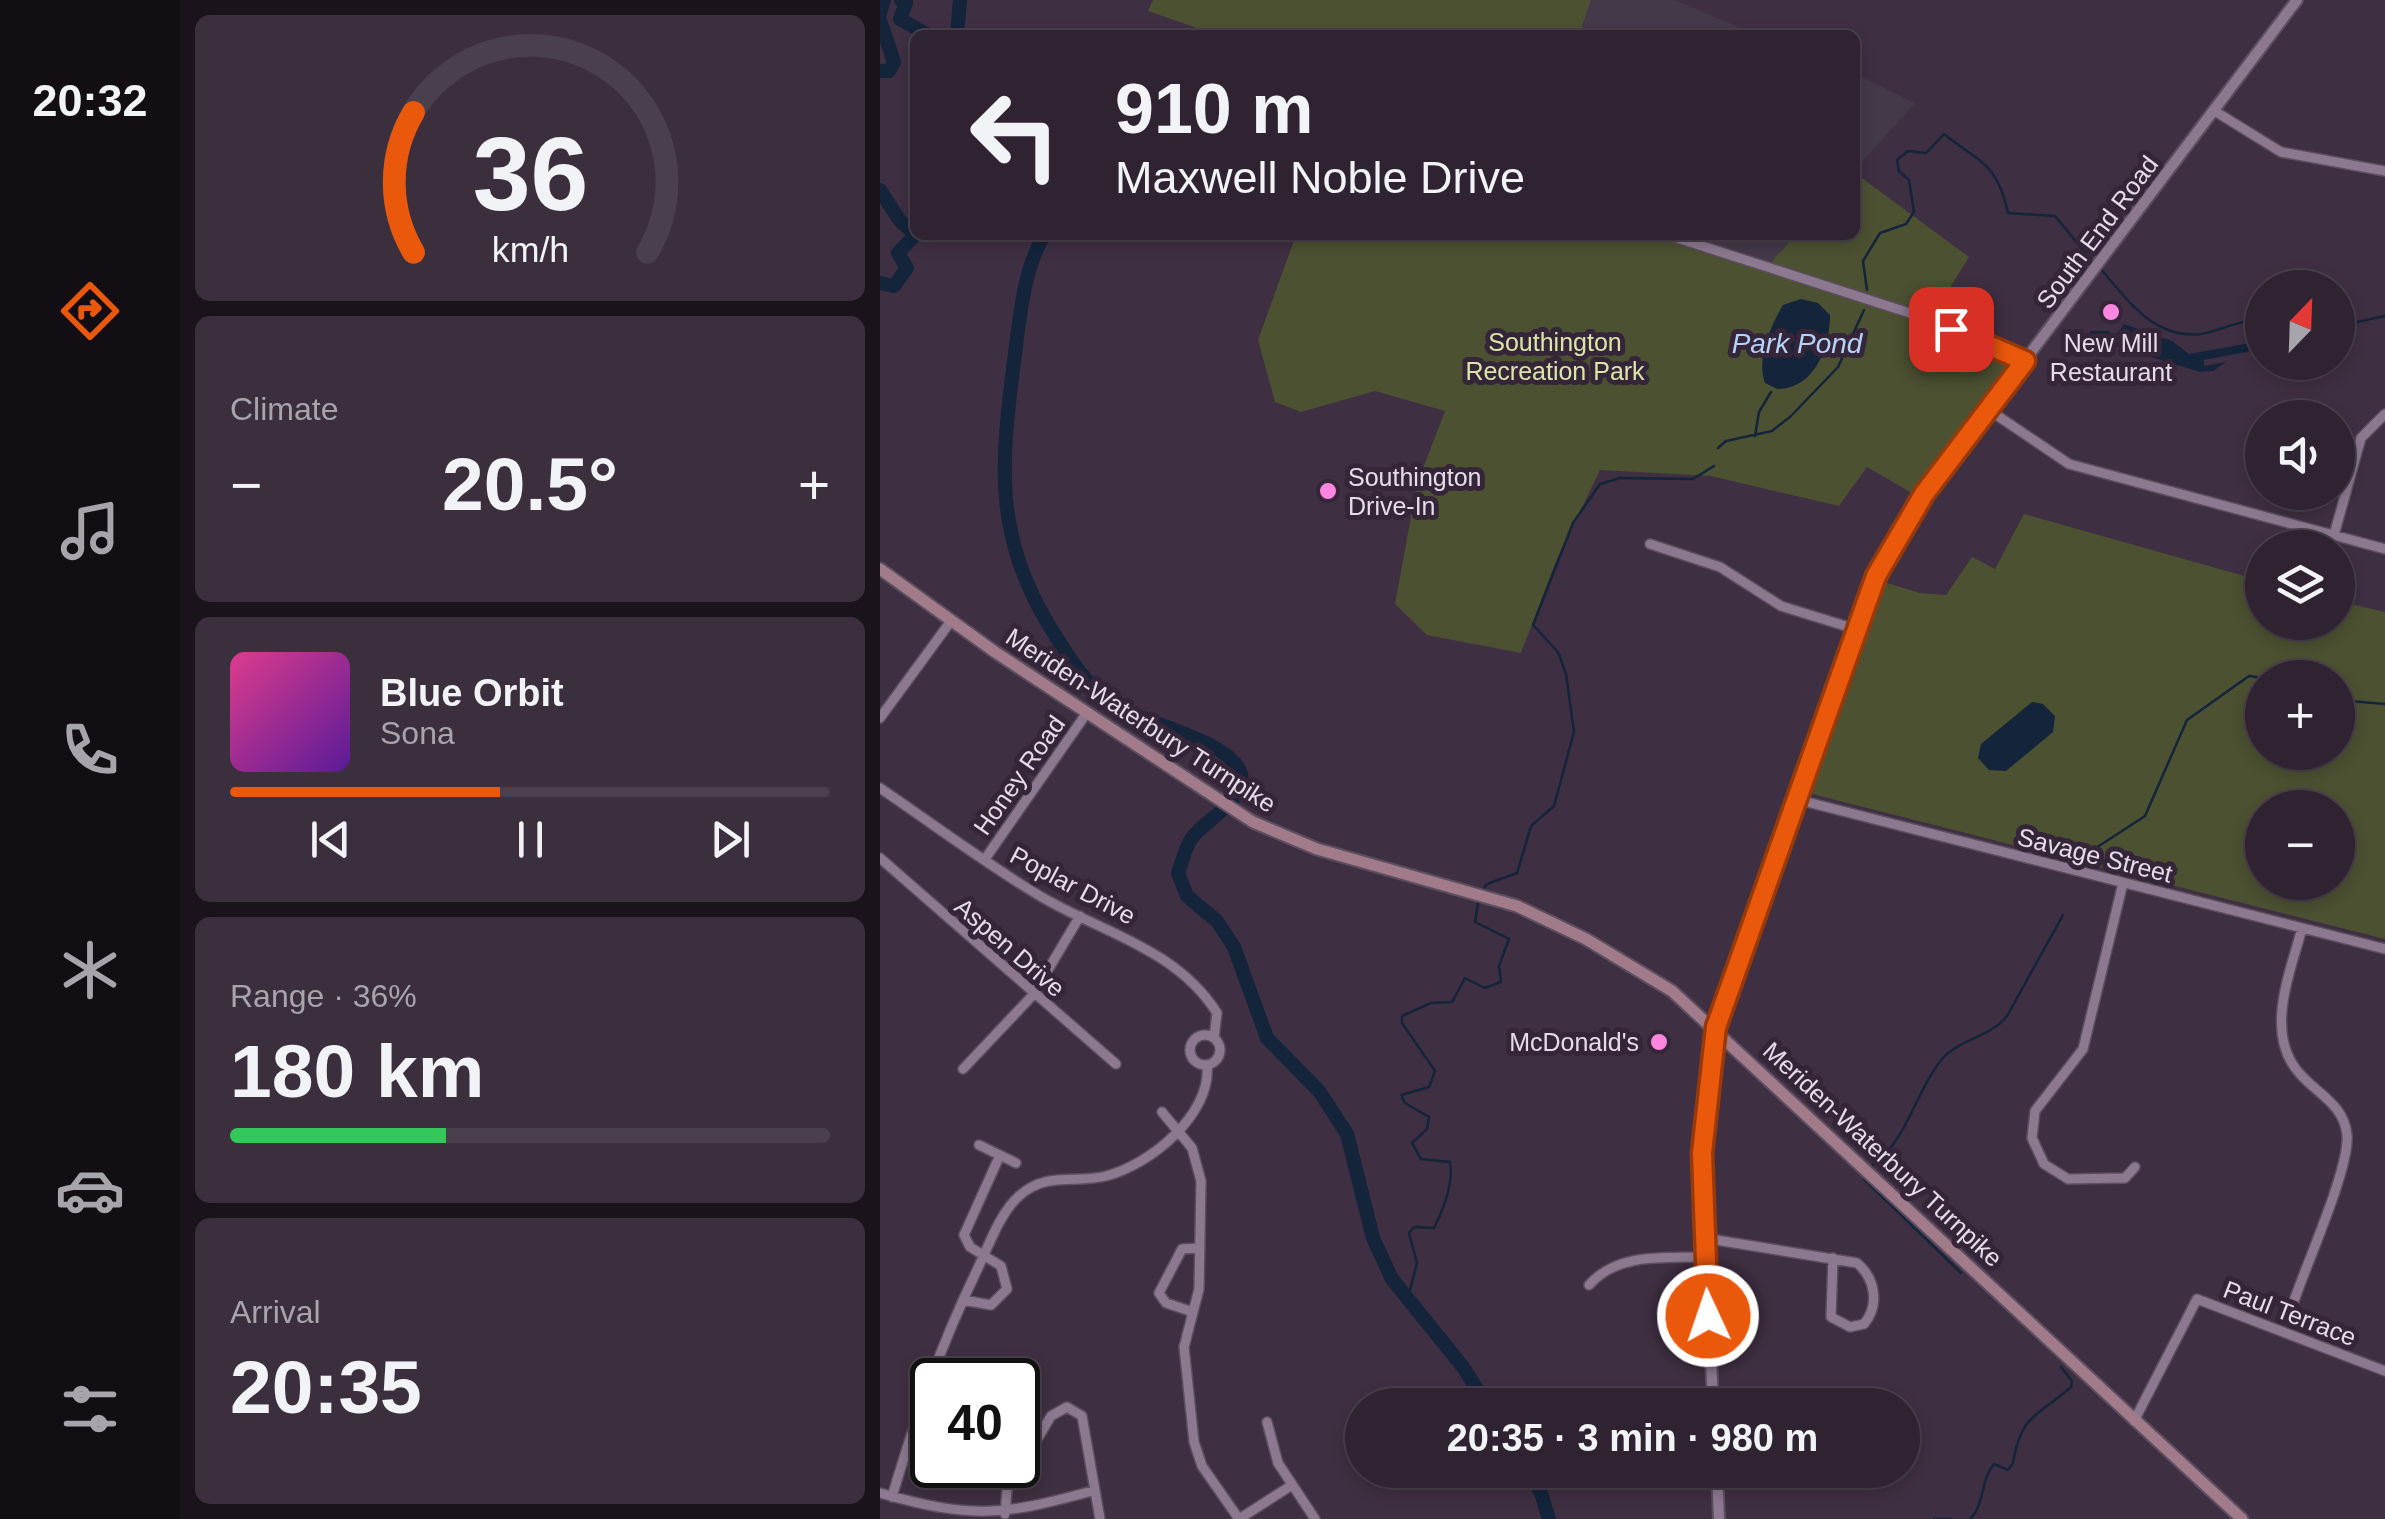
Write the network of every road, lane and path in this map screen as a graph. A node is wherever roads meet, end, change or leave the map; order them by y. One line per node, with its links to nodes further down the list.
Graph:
1 (2296, 0): 2 (street, South End Road)
2 (2213, 110): 3 (street); 5 (street, South End Road)
3 (2385, 171)
4 (1683, 240): 5 (street)
5 (2025, 361): 6 (street, South End Road)
6 (1989, 410): 8 (street); 15 (street, South End Road)
7 (2385, 414): 9 (street)
8 (2315, 530)
9 (2335, 530)
10 (2355, 540): 12 (street)
11 (1650, 544): 15 (street)
12 (2385, 548)
13 (880, 569): 14 (main road, Meriden-Waterbury Turnpike)
14 (951, 622): 16 (main road, Meriden-Waterbury Turnpike); 17 (street)
15 (1855, 630): 19 (street, South End Road)
16 (1086, 714): 21 (street, Honey Road); 27 (main road, Meriden-Waterbury Turnpike)
17 (880, 718)
18 (880, 788): 21 (street, Poplar Drive)
19 (1796, 799): 22 (street, Savage Street); 27 (street, South End Road)
20 (880, 858): 26 (street, Aspen Drive)
21 (984, 860): 23 (street, Poplar Drive)
22 (2124, 883): 24 (street, Savage Street); 37 (street)
23 (1080, 916): 26 (street); 28 (street, Poplar Drive)
24 (2302, 928): 25 (street, Savage Street); 45 (street)
25 (2385, 949)
26 (1034, 995): 29 (street, Aspen Drive); 31 (street)
27 (1716, 1027): 38 (street, South End Road); 49 (main road, Meriden-Waterbury Turnpike)
28 (1214, 1038): 30 (street); 30 (street)
29 (1116, 1064)
30 (1208, 1066): 33 (street)
31 (963, 1069)
32 (1162, 1112): 33 (street)
33 (1178, 1129): 39 (street); 40 (street)
34 (979, 1145): 35 (street)
35 (1000, 1155): 36 (street); 40 (street)
36 (1016, 1162)
37 (2135, 1167)
38 (1704, 1238): 41 (street, South End Road); 42 (street)
39 (1200, 1248): 46 (street); 46 (street)
40 (984, 1255): 44 (street); 44 (street)
41 (1705, 1257): 43 (street); 48 (street, South End Road)
42 (1833, 1258): 42 (street)
43 (1589, 1285)
44 (962, 1300): 55 (street)
45 (2293, 1304)
46 (1193, 1312): 58 (street)
47 (2385, 1371): 49 (street, Paul Terrace)
48 (1712, 1388)
49 (2134, 1421): 61 (main road, Meriden-Waterbury Turnpike)
50 (1267, 1422): 51 (street)
51 (1292, 1485): 58 (street); 59 (street)
52 (1717, 1488): 60 (street)
53 (1092, 1491): 56 (street); 56 (street); 57 (street)
54 (880, 1493): 55 (street)
55 (892, 1497): 56 (street)
56 (1006, 1514)
57 (1100, 1519)
58 (1239, 1519)
59 (1315, 1519)
60 (1720, 1519)
61 (2242, 1519)

